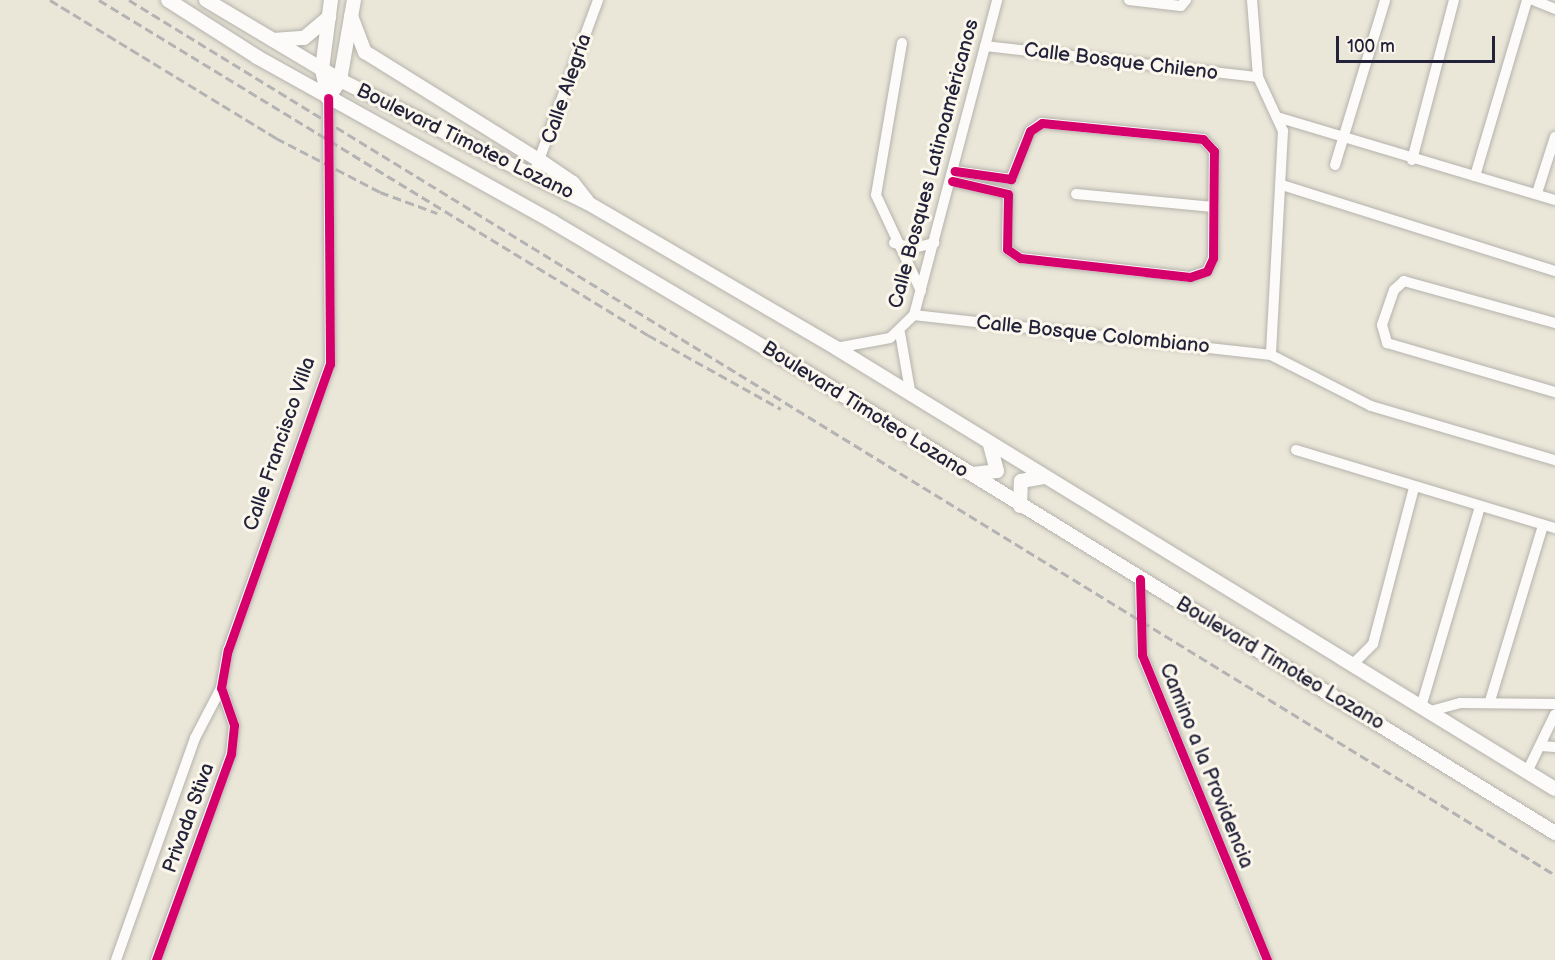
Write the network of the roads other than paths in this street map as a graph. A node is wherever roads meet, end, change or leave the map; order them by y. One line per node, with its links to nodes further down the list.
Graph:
1 (168, 0): 23 (main road, Boulevard Timoteo Lozano)
2 (206, 0): 17 (main road, Boulevard Timoteo Lozano)
3 (331, 0): 16 (main road)
4 (354, 0): 15 (main road)
5 (598, 0): 28 (street, Calle Alegría)
6 (997, 0): 19 (street, Calle Bosques Latinoaméricanos)
7 (1129, 0): 8 (street)
8 (1186, 0)
9 (1252, 0): 21 (street)
10 (1385, 0): 26 (street)
11 (1454, 0): 27 (street)
12 (1527, 0): 32 (street)
13 (1533, 0): 14 (street)
14 (1555, 9)
15 (351, 16): 22 (main road); 28 (main road)
16 (329, 17): 17 (main road); 20 (main road)
17 (273, 40): 20 (main road, Boulevard Timoteo Lozano)
18 (902, 43): 39 (street)
19 (985, 46): 21 (street, Calle Bosque Chileno); 31 (street, Calle Bosques Latinoaméricanos)
20 (322, 69): 22 (main road, Boulevard Timoteo Lozano); 23 (main road)
21 (1258, 77): 24 (street)
22 (340, 80): 23 (main road); 30 (main road, Boulevard Timoteo Lozano)
23 (328, 98): 53 (main road, Boulevard Timoteo Lozano); 62 (street, Calle Francisco Villa)
24 (1280, 118): 26 (street); 33 (street)
25 (1555, 137): 34 (street)
26 (1342, 140): 27 (street); 29 (street)
27 (1412, 160): 32 (street)
28 (542, 162): 30 (street, Calle Alegría); 37 (main road)
29 (1335, 165)
30 (533, 176): 37 (main road, Boulevard Timoteo Lozano)
31 (953, 176): 38 (street); 38 (street); 40 (street, Calle Bosques Latinoaméricanos)
32 (1475, 176): 34 (street)
33 (1282, 185): 41 (street); 47 (street)
34 (1537, 193): 36 (street)
35 (1076, 194): 38 (street)
36 (1555, 200)
37 (588, 203): 46 (main road, Boulevard Timoteo Lozano)
38 (1213, 207)
39 (894, 243): 40 (street); 42 (street)
40 (934, 243): 42 (street, Calle Bosques Latinoaméricanos)
41 (1555, 271)
42 (921, 291): 43 (street, Calle Bosques Latinoaméricanos)
43 (914, 315): 45 (street, Calle Bosques Latinoaméricanos); 47 (street, Calle Bosque Colombiano)
44 (1555, 323): 48 (street)
45 (900, 333): 46 (street, Calle Bosques Latinoaméricanos); 49 (street, Calle Bosques Latinoaméricanos)
46 (836, 348): 49 (main road, Boulevard Timoteo Lozano)
47 (1271, 355): 52 (street)
48 (1555, 392)
49 (911, 396): 50 (main road, Boulevard Timoteo Lozano)
50 (990, 444): 53 (main road); 54 (main road, Boulevard Timoteo Lozano)
51 (1296, 450): 55 (street)
52 (1555, 460)
53 (968, 473): 56 (main road, Boulevard Timoteo Lozano)
54 (1044, 477): 56 (main road); 61 (main road, Boulevard Timoteo Lozano)
55 (1414, 488): 57 (street); 61 (street)
56 (1020, 506): 60 (main road, Boulevard Timoteo Lozano)
57 (1480, 507): 58 (street); 65 (street)
58 (1543, 525): 59 (street); 63 (street)
59 (1555, 528)
60 (1140, 579): 71 (main road, Boulevard Timoteo Lozano); 74 (street, Camino a la Providencia)
61 (1352, 665): 65 (main road, Boulevard Timoteo Lozano)
62 (221, 688): 72 (street, Privada Stiva); 73 (street, Privada Stiva)
63 (1490, 701): 64 (street); 65 (street)
64 (1555, 704)
65 (1424, 710): 69 (main road, Boulevard Timoteo Lozano)
66 (1555, 714): 67 (street)
67 (1541, 746): 68 (street); 69 (street)
68 (1555, 747)
69 (1527, 772): 70 (main road, Boulevard Timoteo Lozano)
70 (1555, 789)
71 (1555, 833)
72 (116, 960)
73 (156, 960)
74 (1267, 960)

